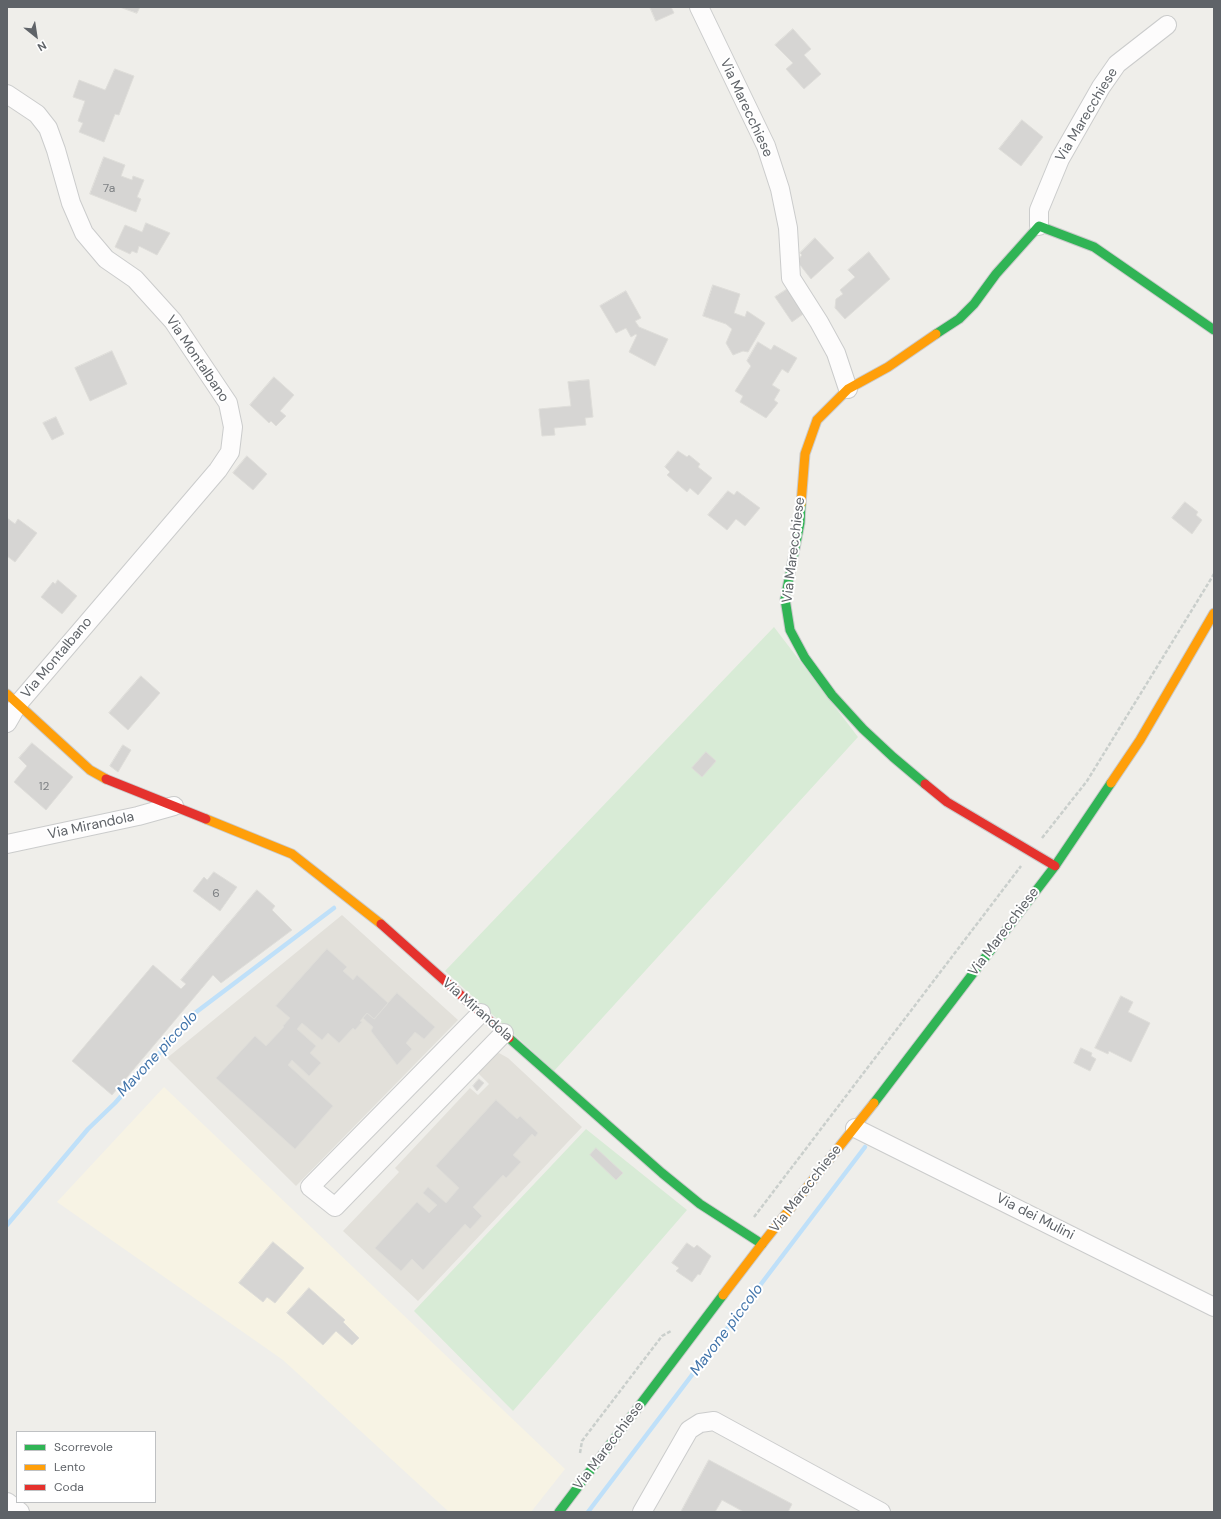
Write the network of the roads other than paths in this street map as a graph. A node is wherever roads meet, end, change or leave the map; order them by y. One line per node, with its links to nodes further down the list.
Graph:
1 (699, 7): 6 (street, Via Marecchiese)
2 (1167, 25): 4 (street, Via Marecchiese)
3 (7, 94): 8 (street, Via Montalbano)
4 (1039, 226): 5 (street); 6 (street, Via Marecchiese)
5 (1214, 330)
6 (848, 389): 12 (street, Via Marecchiese)
7 (1214, 612): 12 (street, Via Marecchiese)
8 (13, 699): 9 (street); 10 (street, Via Mirandola)
9 (7, 724)
10 (174, 806): 11 (street, Via Mirandola); 13 (street, Via Mirandola)
11 (7, 844)
12 (1055, 866): 15 (street, Via Marecchiese)
13 (481, 1013): 14 (street, Via Mirandola); 14 (street)
14 (504, 1033): 16 (street, Via Mirandola)
15 (855, 1128): 16 (street, Via Marecchiese); 17 (street, Via dei Mulini)
16 (762, 1244): 20 (street, Via Marecchiese)
17 (1214, 1307)
18 (7, 1502): 19 (street)
19 (20, 1512)
20 (559, 1512)
21 (642, 1512): 22 (street)
22 (881, 1512)

